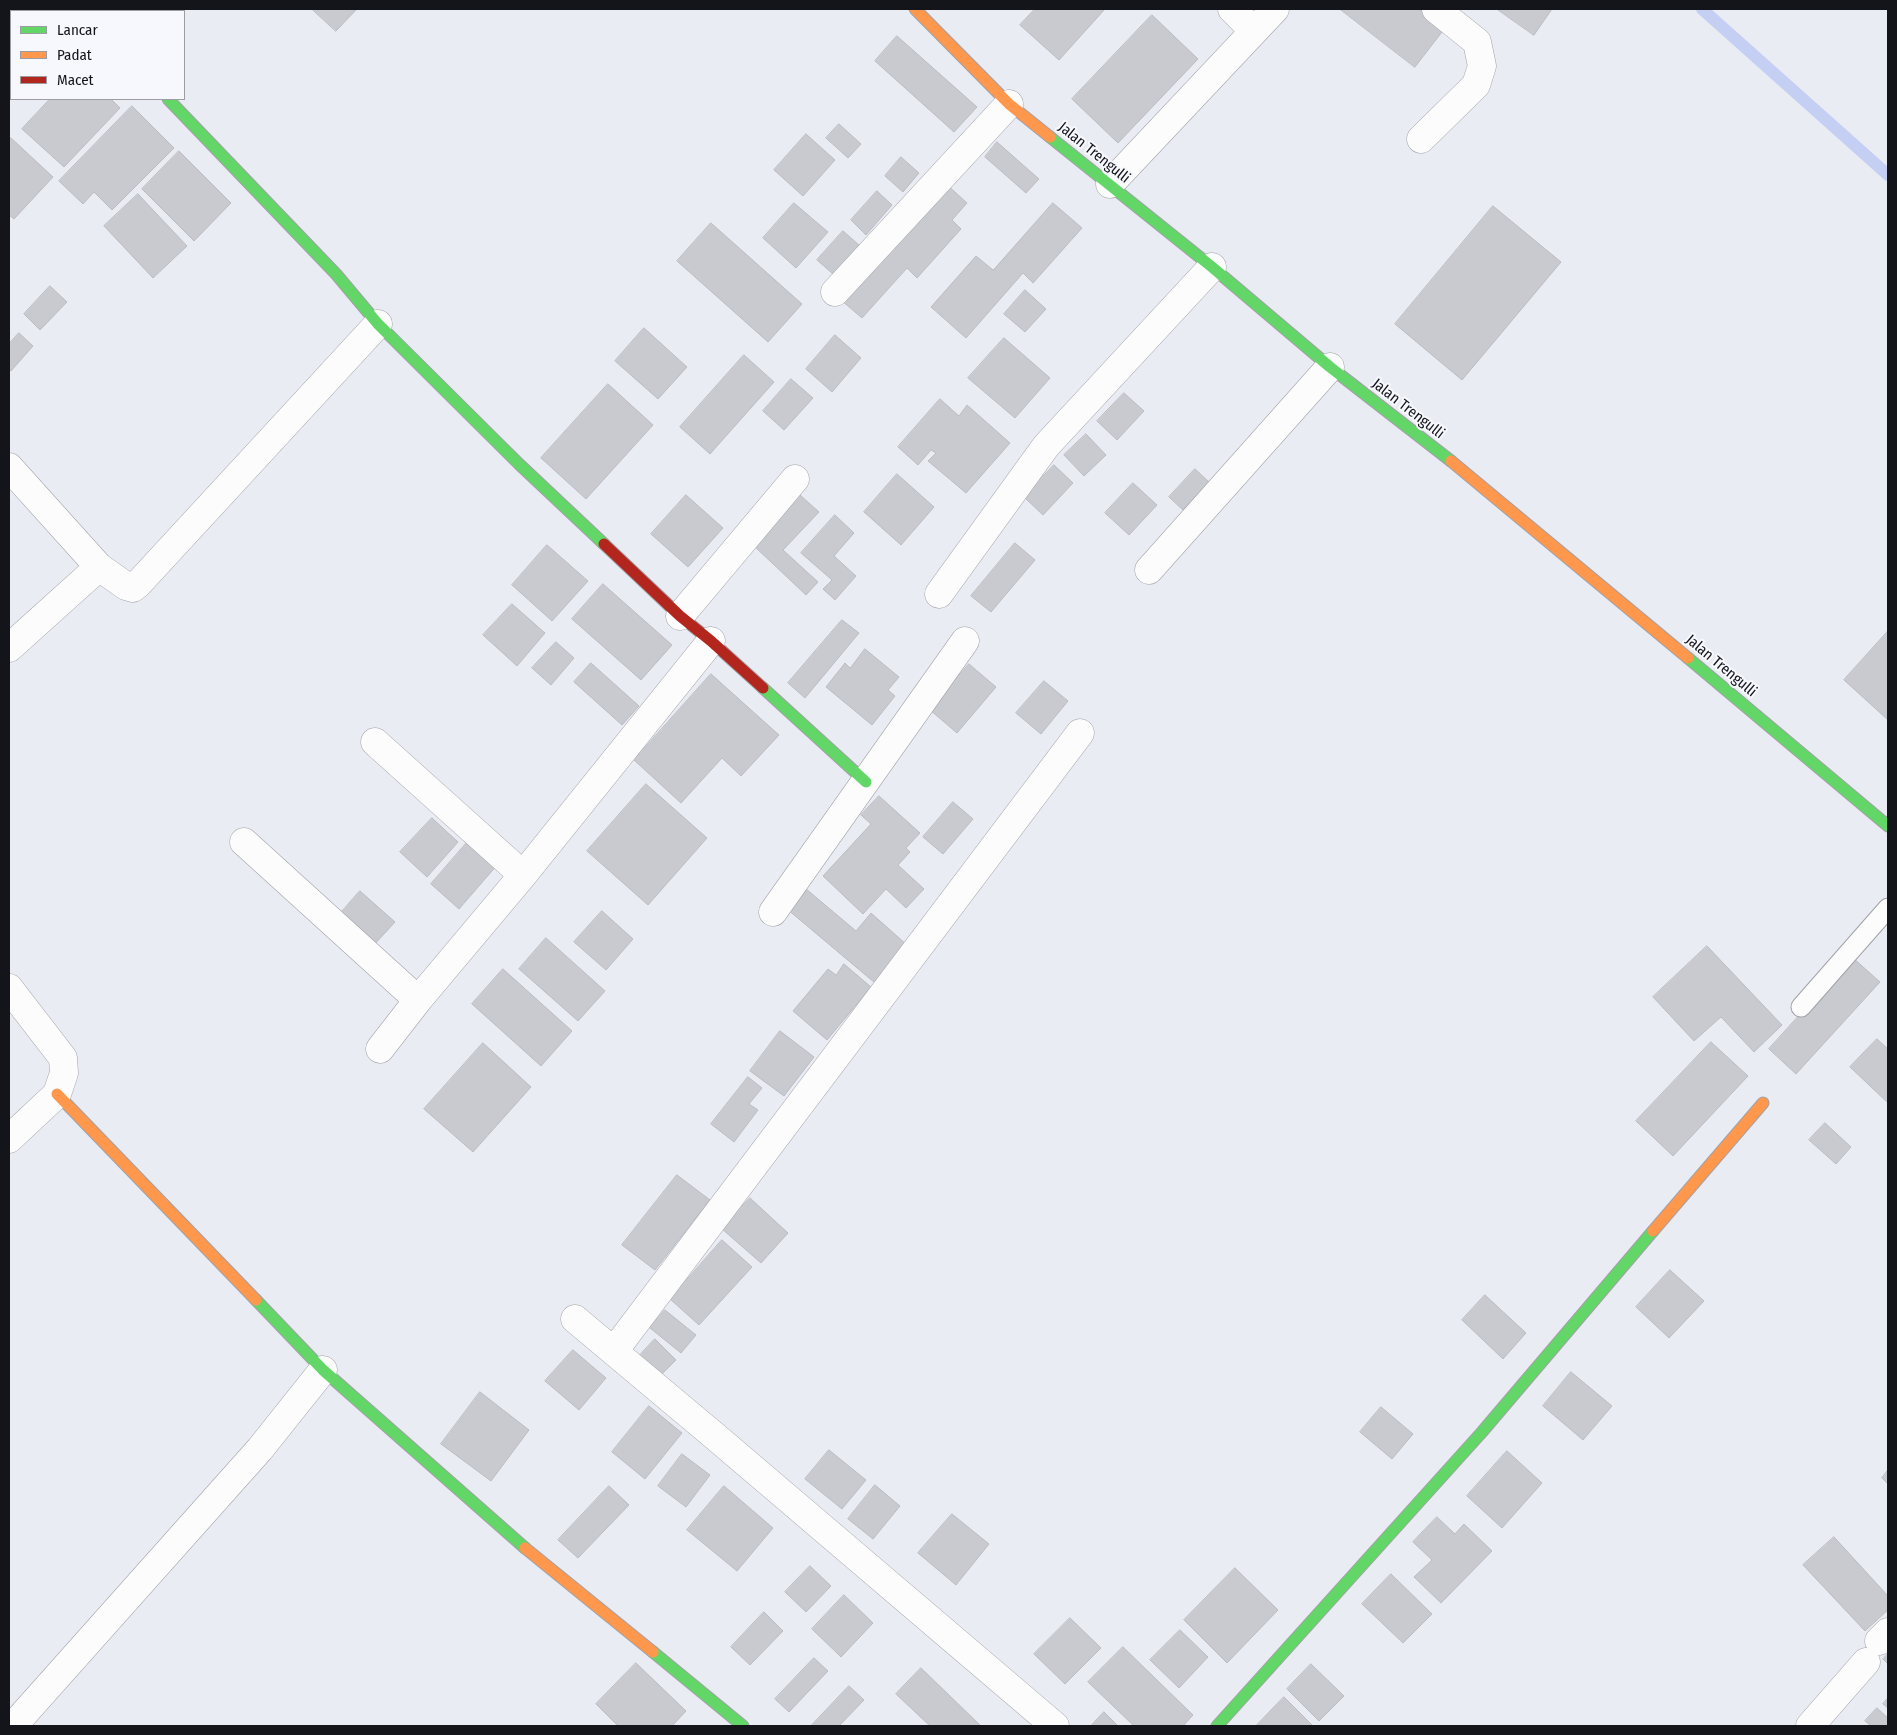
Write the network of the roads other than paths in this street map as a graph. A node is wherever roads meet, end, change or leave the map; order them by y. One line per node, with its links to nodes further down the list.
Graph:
1 (915, 9): 7 (street, Jalan Trengulli)
2 (1232, 9): 5 (street)
3 (1275, 9): 5 (street)
4 (1436, 9): 8 (street)
5 (1253, 30): 9 (street)
6 (169, 100): 12 (street)
7 (1009, 104): 9 (street, Jalan Trengulli); 11 (street)
8 (1421, 139)
9 (1110, 184): 10 (street, Jalan Trengulli)
10 (1212, 267): 13 (street, Jalan Trengulli); 18 (street)
11 (834, 292)
12 (378, 324): 16 (street); 19 (street)
13 (1330, 367): 17 (street); 26 (street, Jalan Trengulli)
14 (9, 467): 16 (street)
15 (795, 479): 19 (street)
16 (100, 566): 22 (street)
17 (1149, 570)
18 (938, 594)
19 (680, 616): 20 (street)
20 (711, 641): 25 (street); 28 (street)
21 (965, 641): 25 (street)
22 (9, 648)
23 (1080, 733): 39 (street)
24 (375, 742): 28 (street)
25 (866, 782): 30 (street)
26 (1888, 826)
27 (244, 842): 32 (street)
28 (523, 874): 32 (street)
29 (1888, 908): 33 (lane)
30 (774, 912)
31 (9, 988): 35 (street)
32 (418, 1000): 34 (street)
33 (1801, 1007)
34 (380, 1050)
35 (57, 1094): 37 (street); 40 (street)
36 (1763, 1103): 45 (street)
37 (9, 1139)
38 (575, 1319): 39 (street)
39 (614, 1351): 44 (street)
40 (322, 1370): 42 (street); 43 (street)
41 (1878, 1645): 46 (street)
42 (13, 1726)
43 (743, 1726)
44 (1055, 1726)
45 (1216, 1726)
46 (1810, 1726)

